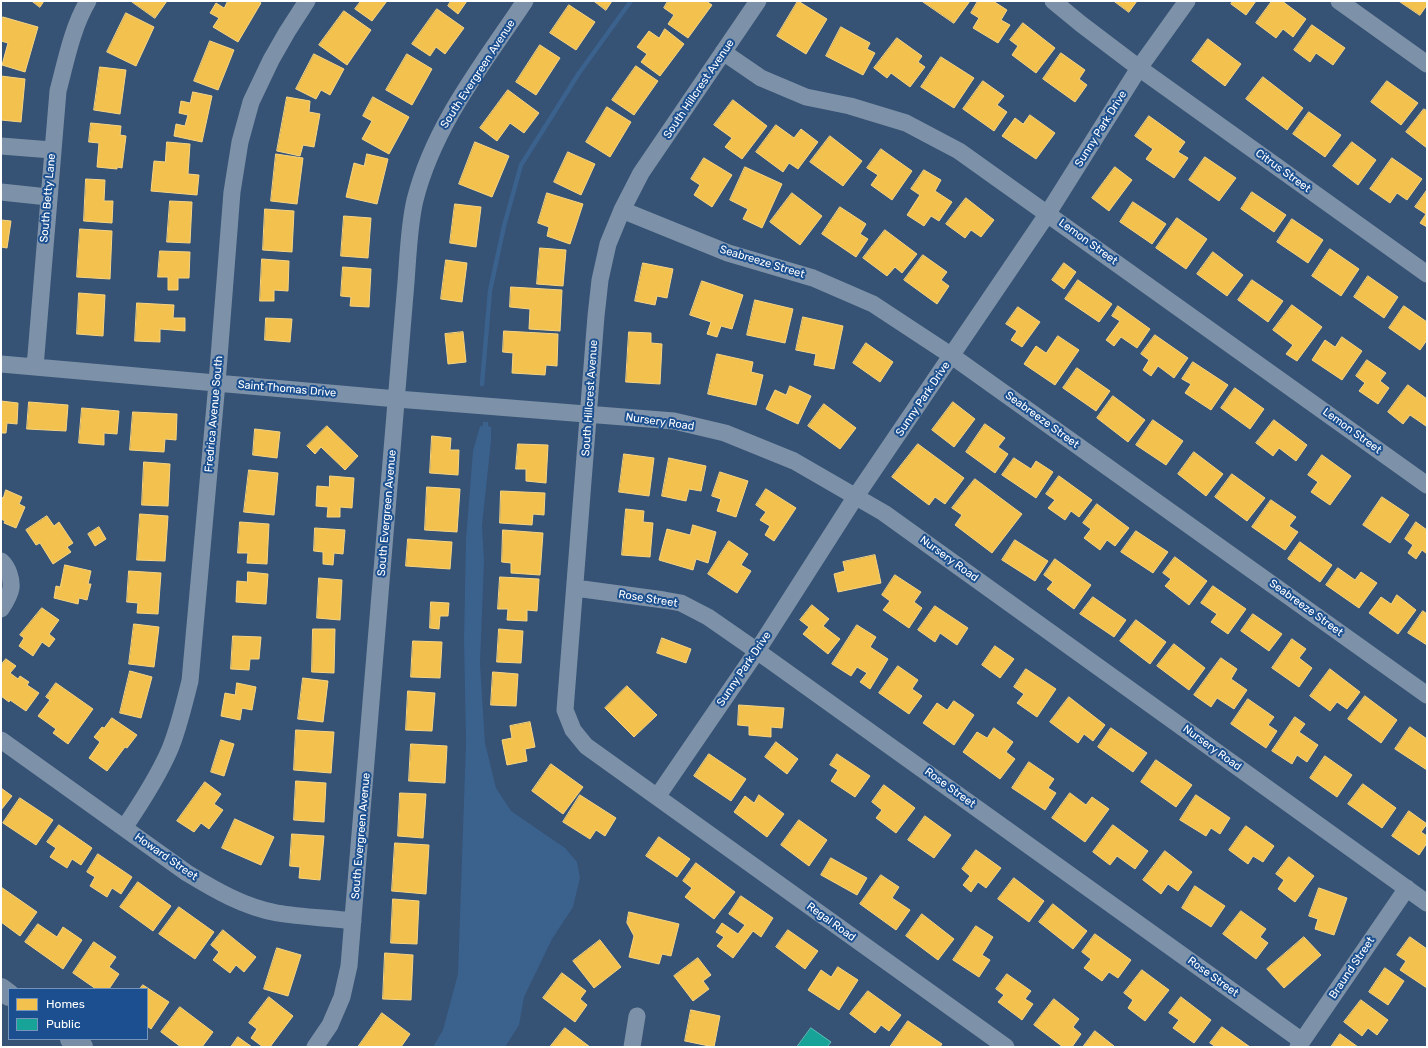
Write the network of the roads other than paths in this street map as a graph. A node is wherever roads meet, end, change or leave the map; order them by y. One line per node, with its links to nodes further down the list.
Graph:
1 (88, 1): 12 (street, South Betty Lane)
2 (307, 1): 21 (street, Fredrica Avenue South)
3 (526, 1): 22 (street, South Evergreen Avenue)
4 (758, 1): 8 (street, South Hillcrest Avenue)
5 (1053, 1): 10 (street, Citrus Street)
6 (1187, 1): 10 (street, Sunny Park Drive)
7 (1339, 1): 9 (street)
8 (723, 52): 15 (street, South Hillcrest Avenue); 16 (street, Lemon Street)
9 (1427, 64)
10 (1139, 68): 16 (street, Sunny Park Drive); 17 (street, Citrus Street)
11 (1, 146): 12 (street)
12 (52, 150): 14 (street, South Betty Lane)
13 (1, 192): 14 (street)
14 (48, 197): 20 (street, South Betty Lane)
15 (622, 210): 18 (street, Seabreeze Street); 23 (street, South Hillcrest Avenue)
16 (1048, 213): 18 (street, Sunny Park Drive); 24 (street, Lemon Street)
17 (1427, 274)
18 (952, 356): 25 (street, Sunny Park Drive); 30 (street, Seabreeze Street)
19 (1, 364): 20 (street)
20 (35, 367): 21 (street, Saint Thomas Drive)
21 (217, 383): 22 (street, Saint Thomas Drive); 33 (street, Fredrica Avenue South)
22 (397, 399): 23 (street, Nursery Road); 36 (street, South Evergreen Avenue)
23 (589, 414): 25 (street, Nursery Road); 27 (street, South Hillcrest Avenue)
24 (1427, 484)
25 (856, 496): 29 (street, Sunny Park Drive); 34 (street, Nursery Road)
26 (1, 561): 28 (street)
27 (575, 588): 29 (street, Rose Street); 32 (street, South Hillcrest Avenue)
28 (1, 609)
29 (757, 650): 32 (street, Sunny Park Drive); 39 (street, Rose Street)
30 (1427, 695)
31 (1, 740): 33 (street, Howard Street)
32 (657, 797): 43 (street, Regal Road)
33 (124, 828): 36 (street, Howard Street)
34 (1407, 888): 35 (street, Nursery Road); 39 (street, Braund Street)
35 (1427, 903)
36 (354, 921): 41 (street, South Evergreen Avenue)
37 (637, 1016): 42 (street)
38 (72, 1040): 40 (main road)
39 (1300, 1044)
40 (82, 1047)
41 (315, 1047)
42 (632, 1047)
43 (1006, 1047)

